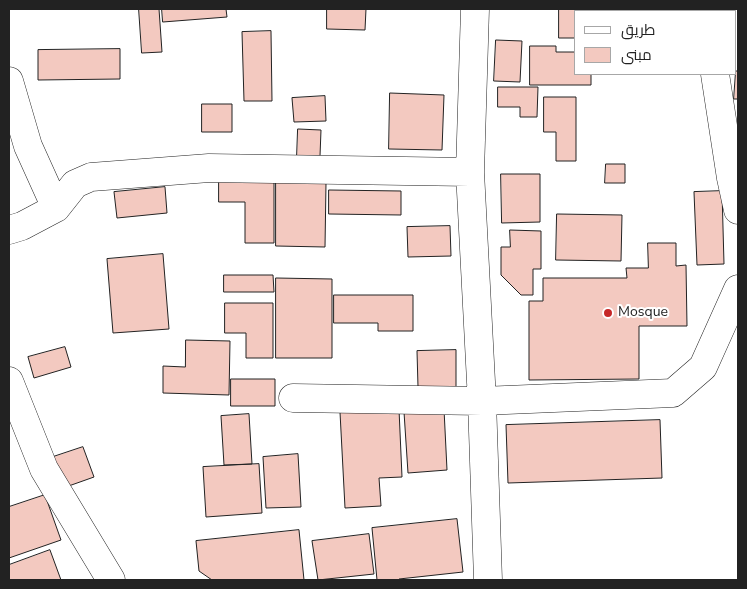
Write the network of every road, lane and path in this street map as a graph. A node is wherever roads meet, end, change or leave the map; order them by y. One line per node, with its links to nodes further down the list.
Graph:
1 (476, 9): 4 (street)
2 (715, 75): 6 (street)
3 (9, 81): 5 (street)
4 (470, 172): 5 (street); 11 (street)
5 (56, 208): 7 (street)
6 (738, 210)
7 (9, 230)
8 (738, 289): 11 (street)
9 (9, 381): 12 (street)
10 (293, 398): 11 (street)
11 (482, 401): 13 (street)
12 (111, 580)
13 (488, 580)

